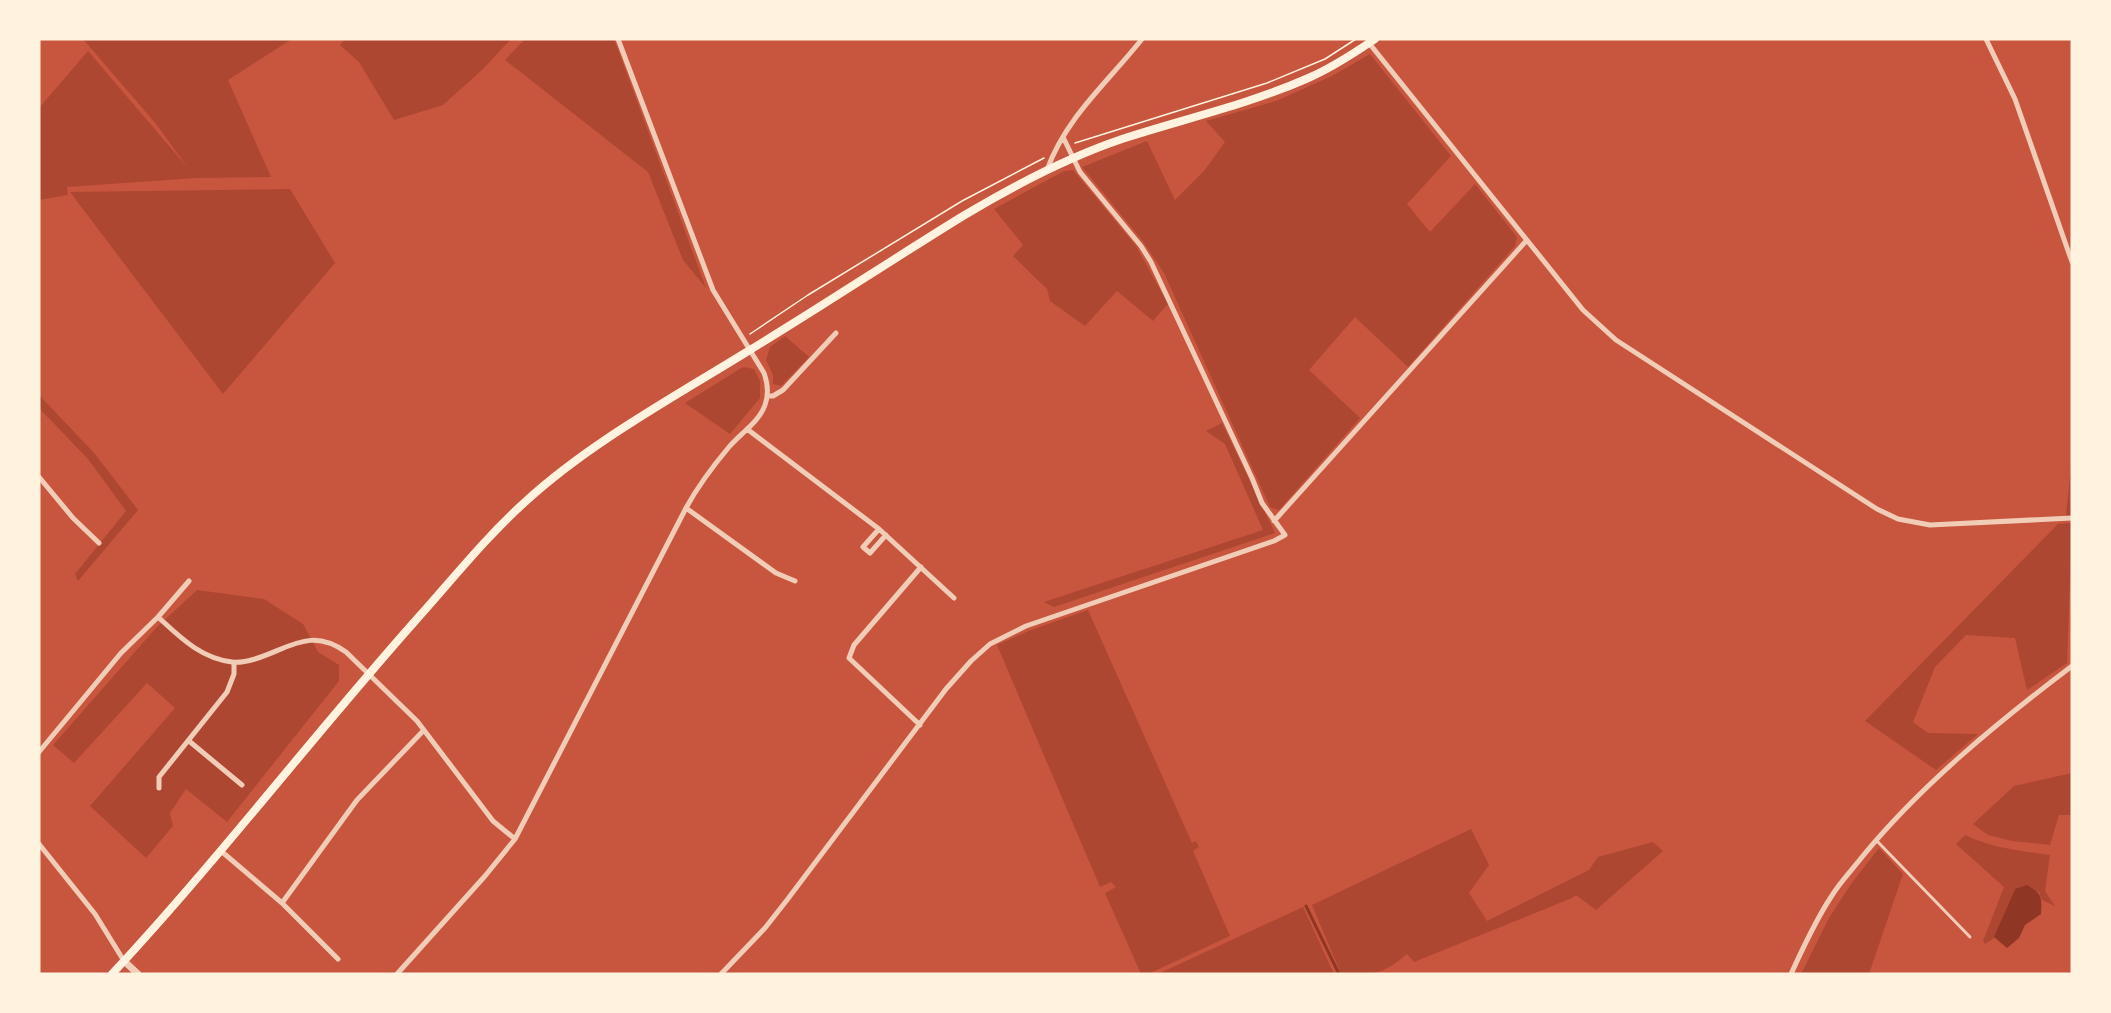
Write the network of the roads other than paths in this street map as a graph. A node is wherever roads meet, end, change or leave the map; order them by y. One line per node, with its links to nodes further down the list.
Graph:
1 (618, 39): 11 (street)
2 (1142, 39): 5 (street)
3 (1986, 39): 9 (street)
4 (1372, 41): 6 (main road); 8 (street)
5 (1063, 137): 6 (street); 7 (street)
6 (1073, 158): 7 (main road); 17 (street)
7 (1047, 171): 11 (main road)
8 (1527, 240): 16 (street); 17 (street)
9 (2072, 262)
10 (836, 333): 12 (street)
11 (751, 350): 12 (street); 28 (main road)
12 (768, 396): 13 (street)
13 (747, 429): 15 (street); 18 (street)
14 (39, 477): 20 (street)
15 (686, 507): 23 (street); 35 (street)
16 (2072, 518)
17 (1274, 521): 29 (street)
18 (879, 529): 19 (street); 19 (street)
19 (886, 535): 21 (street)
20 (99, 543)
21 (921, 567): 24 (street); 29 (street)
22 (189, 581): 25 (street)
23 (795, 581)
24 (954, 598)
25 (158, 617): 26 (street); 32 (street)
26 (234, 663): 28 (street); 31 (street)
27 (2072, 666): 36 (street)
28 (368, 674): 30 (street); 38 (main road)
29 (920, 725): 46 (street)
30 (424, 730): 35 (street); 39 (street)
31 (189, 741): 33 (street); 34 (street)
32 (39, 752)
33 (242, 785)
34 (159, 788)
35 (515, 839): 45 (street)
36 (1876, 840): 40 (lane); 47 (street)
37 (39, 844): 42 (street)
38 (221, 851): 39 (street); 42 (main road)
39 (282, 903): 41 (street)
40 (1970, 937)
41 (338, 959)
42 (124, 961): 43 (main road); 44 (street)
43 (112, 974)
44 (138, 974)
45 (397, 974)
46 (721, 974)
47 (1791, 974)

